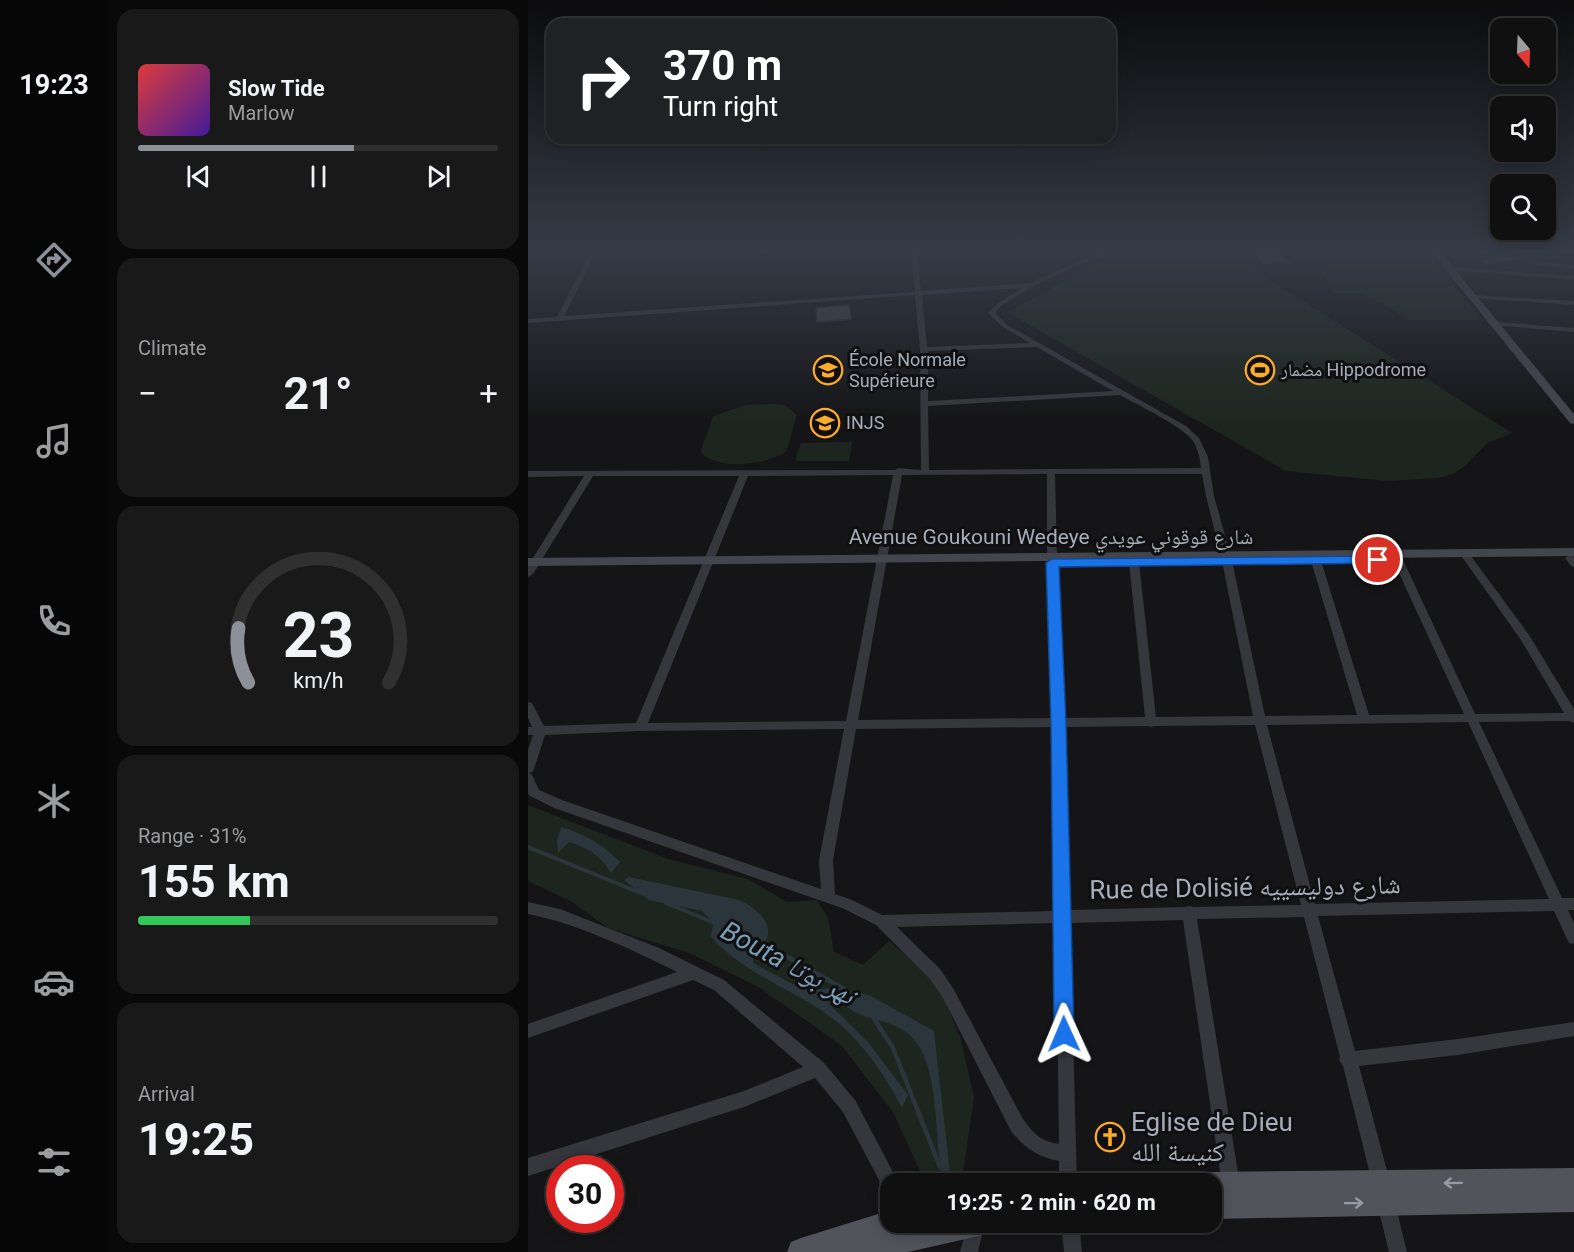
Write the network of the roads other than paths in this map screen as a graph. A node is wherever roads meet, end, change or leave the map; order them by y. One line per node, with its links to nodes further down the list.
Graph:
1 (565, 307): 6 (street)
2 (726, 307): 6 (street)
3 (921, 307): 12 (street)
4 (996, 307): 11 (street)
5 (1481, 307): 8 (street)
6 (559, 319): 7 (street)
7 (531, 321): 9 (street)
8 (1495, 324): 10 (street); 15 (street)
9 (528, 328)
10 (1574, 330)
11 (1040, 345): 12 (street); 13 (street)
12 (924, 349): 14 (street)
13 (1120, 393): 14 (street); 19 (street)
14 (924, 404): 17 (street)
15 (1574, 421)
16 (898, 471): 17 (street); 20 (street); 29 (street)
17 (925, 471): 18 (street)
18 (1051, 471): 19 (street); 26 (street)
19 (1206, 471): 25 (street)
20 (745, 472): 22 (street); 31 (street)
21 (528, 474): 22 (street)
22 (590, 474): 32 (street)
23 (1467, 557): 24 (street, Avenue Goukouni Wedeye شارع قوقوني عويدي); 25 (street, Avenue Goukouni Wedeye شارع قوقوني عويدي); 27 (street, Avenue Goukouni Wedeye شارع قوقوني عويدي); 34 (street)
24 (1573, 558)
25 (1227, 559): 26 (street, Avenue Goukouni Wedeye شارع قوقوني عويدي); 28 (street, Avenue Goukouni Wedeye شارع قوقوني عويدي); 30 (street, Avenue Goukouni Wedeye شارع قوقوني عويدي); 37 (street)
26 (1052, 560): 29 (street, Avenue Goukouni Wedeye شارع قوقوني عويدي); 30 (street, Avenue Goukouni Wedeye شارع قوقوني عويدي); 38 (street)
27 (1398, 560): 28 (street, Avenue Goukouni Wedeye شارع قوقوني عويدي); 36 (street)
28 (1316, 561): 35 (street)
29 (880, 562): 31 (street, Avenue Goukouni Wedeye شارع قوقوني عويدي); 40 (street)
30 (1134, 562): 39 (street)
31 (706, 563): 32 (street, Avenue Goukouni Wedeye شارع قوقوني عويدي); 41 (street)
32 (530, 566)
33 (528, 706): 42 (street)
34 (1574, 718): 36 (street)
35 (1364, 719): 36 (street); 37 (street)
36 (1472, 719): 47 (street)
37 (1260, 720): 39 (street); 49 (street)
38 (1059, 723): 39 (street); 40 (street); 51 (street)
39 (1151, 723)
40 (849, 726): 41 (street); 45 (street)
41 (640, 727): 42 (street)
42 (534, 731): 43 (street)
43 (528, 770)
44 (528, 778): 45 (street)
45 (828, 896): 52 (street)
46 (1574, 903): 47 (street, Rue de Dolisié شارع دوليسييه)
47 (1558, 904): 49 (street, Rue de Dolisié شارع دوليسييه); 53 (street)
48 (528, 908): 54 (street)
49 (1309, 909): 50 (street, Rue de Dolisié شارع دوليسييه); 57 (street)
50 (1189, 912): 51 (street, Rue de Dolisié شارع دوليسييه); 63 (street)
51 (1062, 915): 52 (street, Rue de Dolisié شارع دوليسييه); 59 (street)
52 (881, 921): 59 (street)
53 (1574, 938)
54 (693, 973): 56 (street); 58 (street)
55 (1574, 1029): 57 (street)
56 (528, 1031)
57 (1347, 1060): 66 (street)
58 (818, 1069): 60 (street); 61 (street)
59 (1066, 1153): 62 (street)
60 (528, 1167)
61 (884, 1173)
62 (1067, 1173)
63 (1216, 1173)
64 (1574, 1182): 66 (main road, one-way to 66)
65 (1222, 1193): 66 (main road)
66 (1384, 1193): 67 (main road); 74 (street)
67 (1574, 1198)
68 (880, 1227): 71 (main road)
69 (884, 1233): 72 (main road)
70 (1071, 1233): 73 (street)
71 (801, 1252)
72 (859, 1252)
73 (1073, 1252)
74 (1398, 1252)

